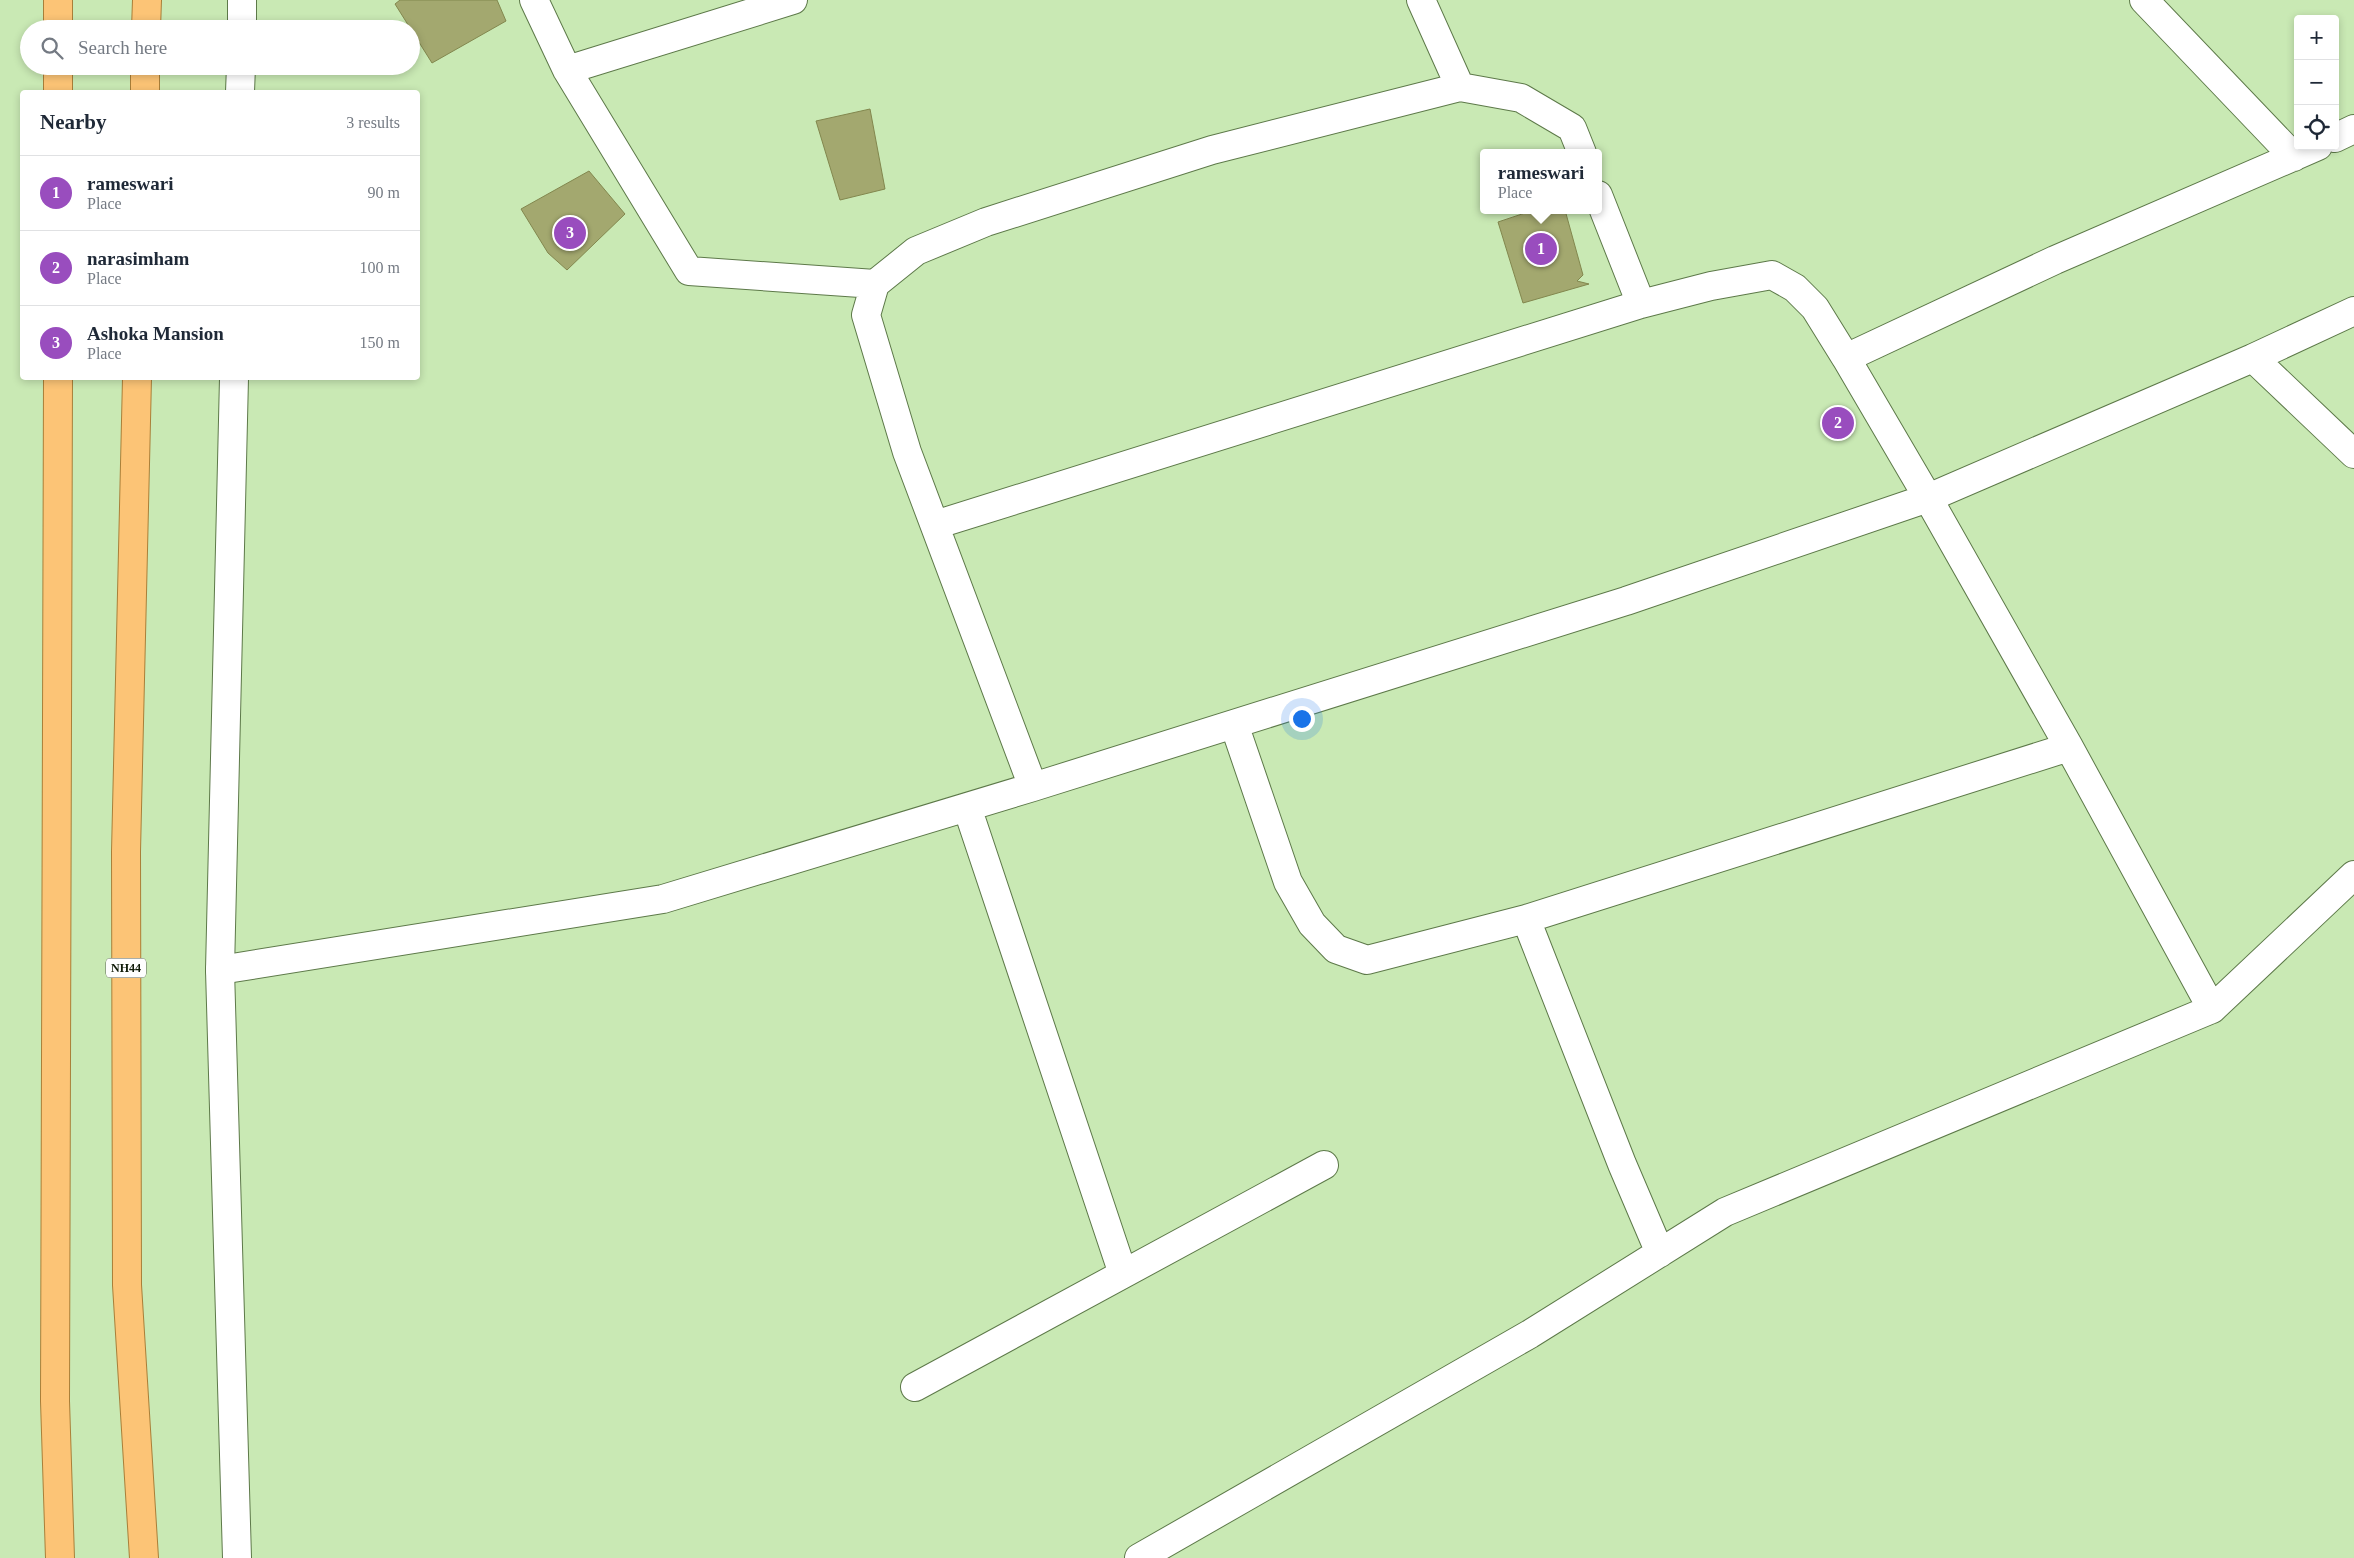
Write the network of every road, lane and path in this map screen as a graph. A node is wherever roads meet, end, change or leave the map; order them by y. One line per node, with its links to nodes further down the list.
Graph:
1 (58, 0): 8 (highway)
2 (147, 0): 9 (highway)
3 (242, 0): 10 (street)
4 (534, 0): 11 (street)
5 (793, 0): 11 (street)
6 (1420, 0): 15 (street)
7 (2144, 0): 22 (street)
8 (58, 20)
9 (146, 20)
10 (242, 20)
11 (567, 70): 24 (street)
12 (58, 75): 16 (highway)
13 (145, 75): 17 (highway)
14 (241, 75): 18 (street)
15 (1460, 87): 21 (street); 24 (street)
16 (58, 90)
17 (144, 90)
18 (240, 90)
19 (2354, 130): 20 (street)
20 (2339, 136)
21 (1580, 149)
22 (2306, 152): 27 (street)
23 (1602, 205): 25 (street)
24 (875, 284): 34 (street)
25 (1641, 304): 27 (street); 34 (street)
26 (2354, 310): 28 (street)
27 (1846, 358): 33 (street)
28 (2253, 358): 32 (street); 33 (street)
29 (58, 380): 47 (highway)
30 (137, 380): 48 (highway, NH44)
31 (234, 380): 41 (street)
32 (2354, 454)
33 (1928, 498): 35 (street); 36 (street)
34 (935, 525): 37 (street)
35 (1234, 724): 37 (street); 40 (street)
36 (2069, 747): 40 (street); 42 (street)
37 (1033, 787): 38 (street)
38 (967, 807): 41 (street); 45 (street)
39 (2354, 875): 42 (street)
40 (1526, 919): 44 (street)
41 (220, 970): 49 (street)
42 (2212, 1010): 44 (street)
43 (1324, 1165): 45 (street)
44 (1660, 1253): 50 (street)
45 (1123, 1274): 46 (street)
46 (915, 1387)
47 (60, 1558)
48 (144, 1558)
49 (237, 1558)
50 (1139, 1558)

